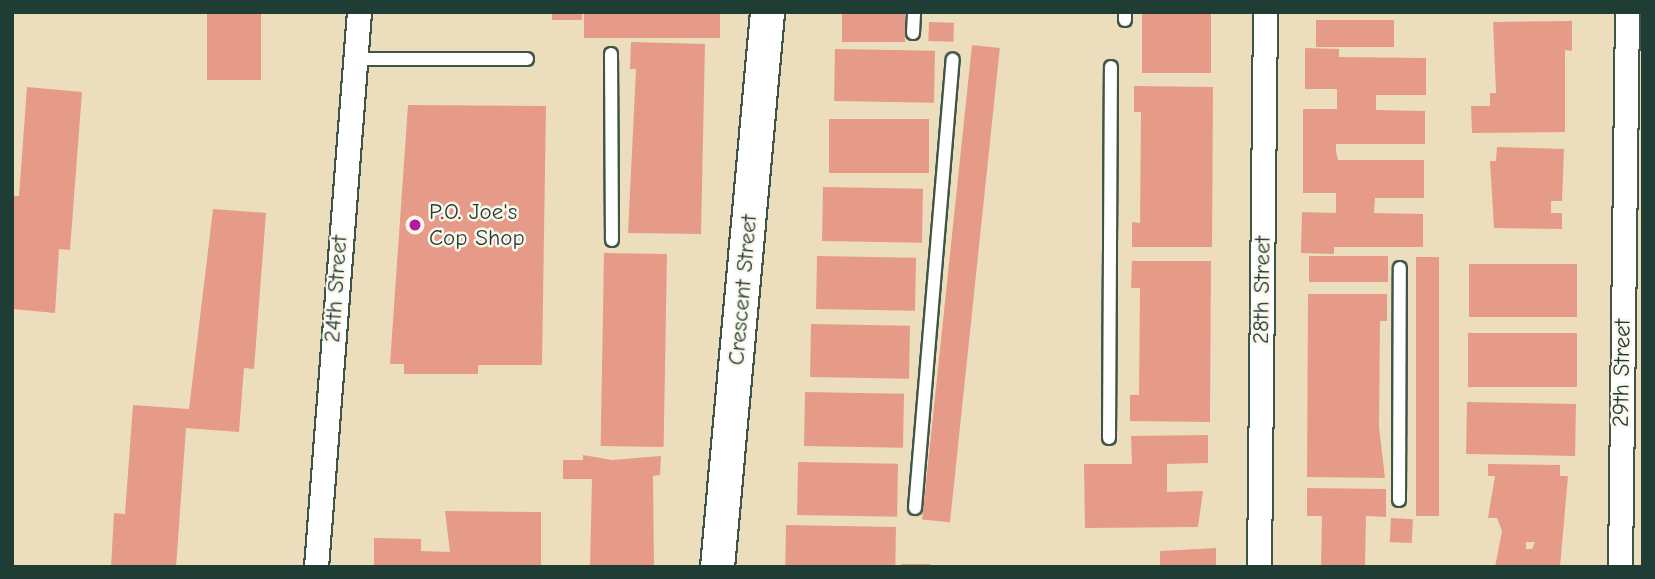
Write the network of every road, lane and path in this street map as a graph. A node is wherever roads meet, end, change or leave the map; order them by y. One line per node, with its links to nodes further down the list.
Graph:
1 (359, 12): 8 (street, 24th Street)
2 (767, 12): 18 (street, Crescent Street)
3 (914, 12): 6 (lane)
4 (1265, 12): 19 (street, 28th Street)
5 (1627, 12): 20 (street, 29th Street)
6 (913, 33)
7 (611, 54): 12 (lane)
8 (356, 59): 9 (lane); 17 (street, 24th Street)
9 (527, 59)
10 (953, 60): 16 (lane)
11 (1111, 67): 14 (lane)
12 (612, 240)
13 (1400, 268): 15 (lane)
14 (1109, 438)
15 (1399, 500)
16 (915, 508)
17 (316, 567)
18 (717, 567)
19 (1259, 567)
20 (1620, 567)

